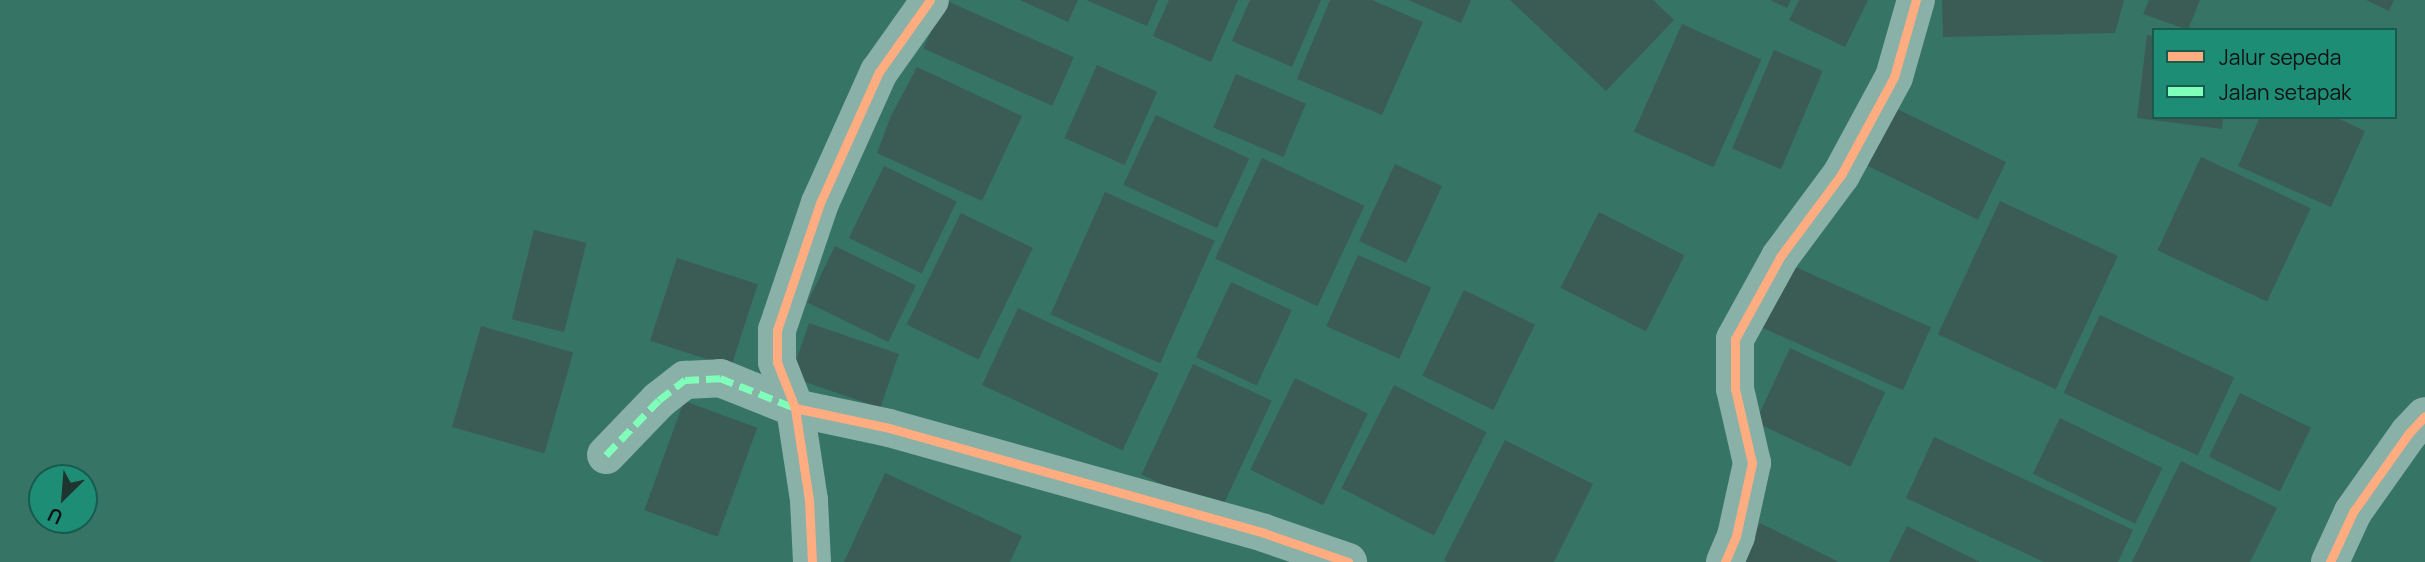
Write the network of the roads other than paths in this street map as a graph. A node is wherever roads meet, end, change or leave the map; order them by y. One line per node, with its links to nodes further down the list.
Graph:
1 (930, 0): 3 (street)
2 (1916, 0): 8 (street)
3 (795, 408): 5 (street); 6 (street); 7 (street)
4 (2425, 416): 9 (street)
5 (606, 455)
6 (812, 562)
7 (1348, 562)
8 (1725, 562)
9 (2330, 562)

